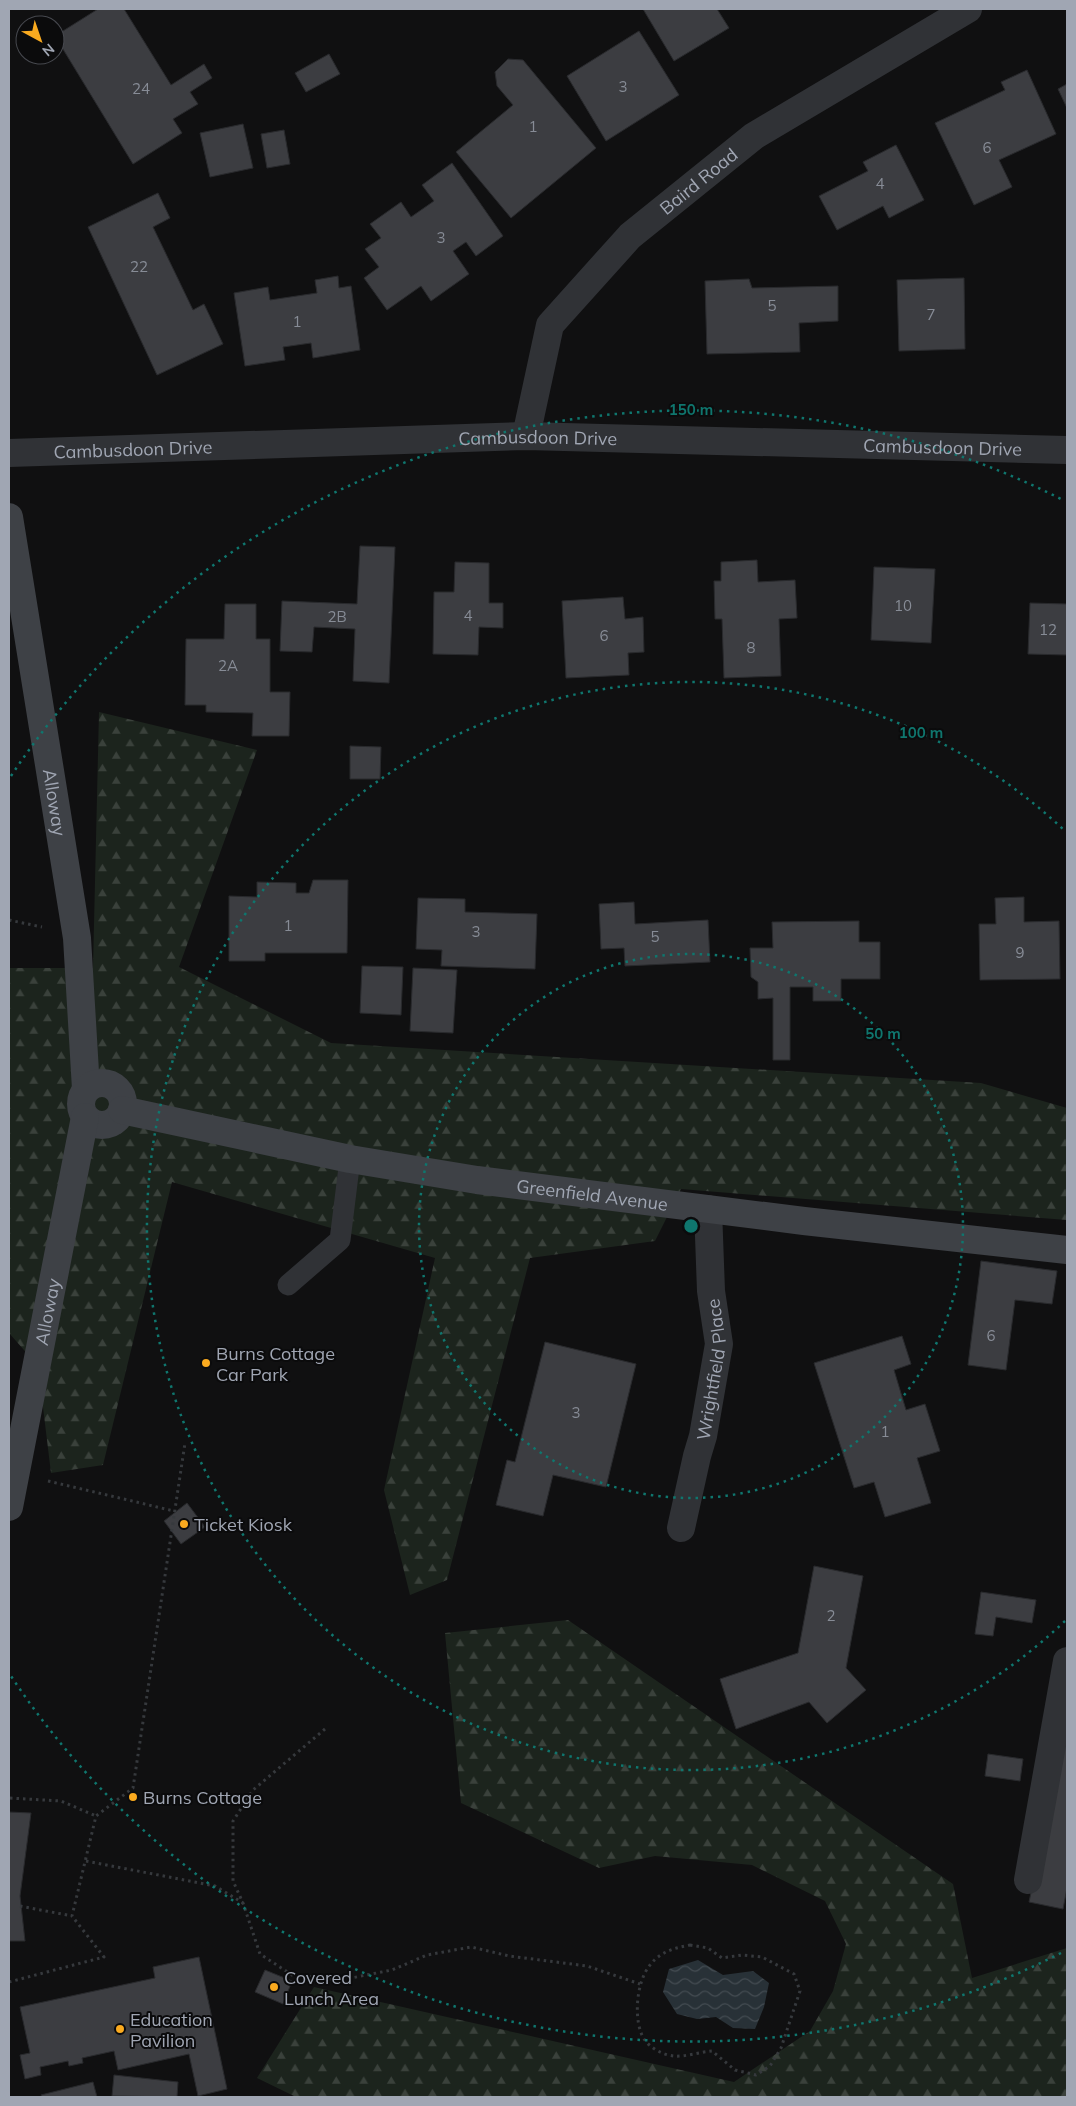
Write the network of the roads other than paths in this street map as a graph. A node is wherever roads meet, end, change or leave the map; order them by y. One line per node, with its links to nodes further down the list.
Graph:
1 (968, 9): 2 (street, Baird Road)
2 (526, 436): 3 (street, Cambusdoon Drive); 4 (street, Cambusdoon Drive)
3 (1067, 450)
4 (9, 454)
5 (9, 517): 6 (main road, Alloway)
6 (86, 1089): 7 (main road); 8 (main road)
7 (122, 1110): 8 (main road); 9 (main road, Greenfield Avenue)
8 (85, 1117): 13 (main road, Alloway)
9 (350, 1159): 10 (main road, Greenfield Avenue); 12 (lane)
10 (708, 1209): 11 (main road, Greenfield Avenue); 14 (street, Wrightfield Place)
11 (1067, 1250)
12 (288, 1285)
13 (9, 1508)
14 (681, 1528)
15 (1067, 1661): 16 (street)
16 (1028, 1880)

